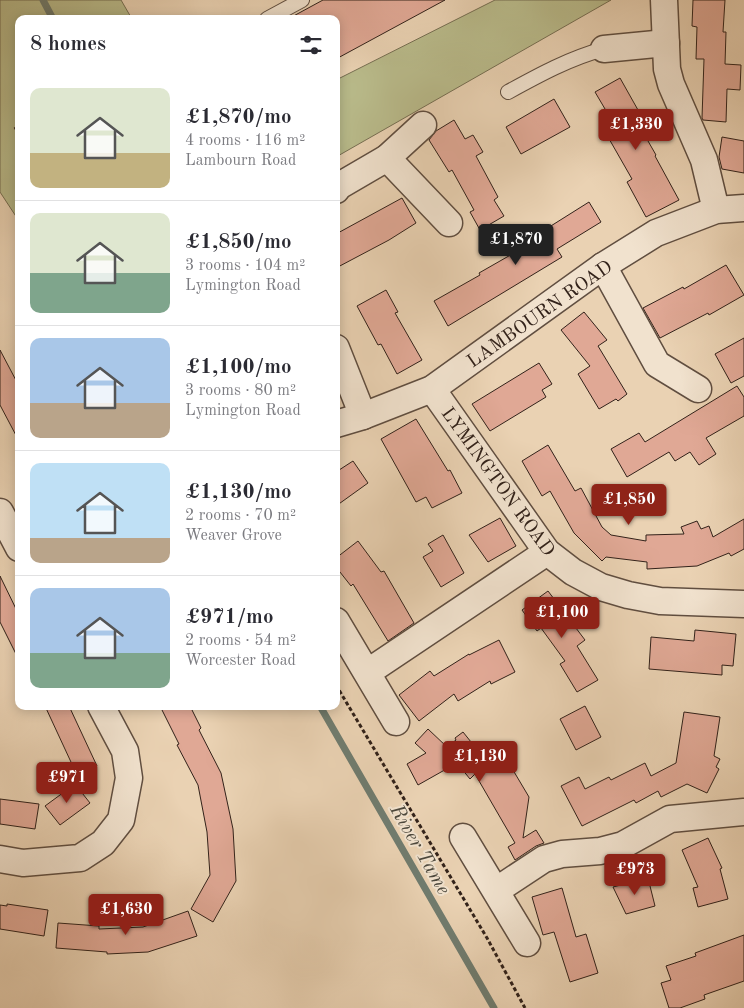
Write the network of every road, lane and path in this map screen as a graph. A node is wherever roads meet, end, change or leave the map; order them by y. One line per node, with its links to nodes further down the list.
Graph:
1 (302, 0): 3 (lane)
2 (664, 0): 4 (street)
3 (274, 15)
4 (666, 43): 5 (street); 11 (street)
5 (604, 49): 6 (lane)
6 (508, 92)
7 (423, 125): 8 (street)
8 (387, 158): 9 (street); 12 (street)
9 (340, 185)
10 (744, 208): 11 (street, LAMBOURN ROAD)
11 (716, 210): 13 (street, LAMBOURN ROAD)
12 (449, 223)
13 (603, 266): 15 (street, LAMBOURN ROAD); 16 (street)
14 (340, 358): 17 (street)
15 (432, 389): 17 (street, LAMBOURN ROAD); 21 (street, LYMINGTON ROAD)
16 (698, 389)
17 (364, 416): 18 (street, LAMBOURN ROAD)
18 (340, 423)
19 (0, 512): 20 (street)
20 (15, 540)
21 (547, 552): 22 (street, LYMINGTON ROAD); 24 (street)
22 (744, 604)
23 (340, 628): 24 (street)
24 (368, 672): 27 (street)
25 (340, 691): 33 (path)
26 (103, 710): 30 (street)
27 (396, 722)
28 (744, 812): 31 (street)
29 (463, 837): 31 (street)
30 (0, 859)
31 (497, 890): 32 (street)
32 (527, 943)
33 (525, 1008)

